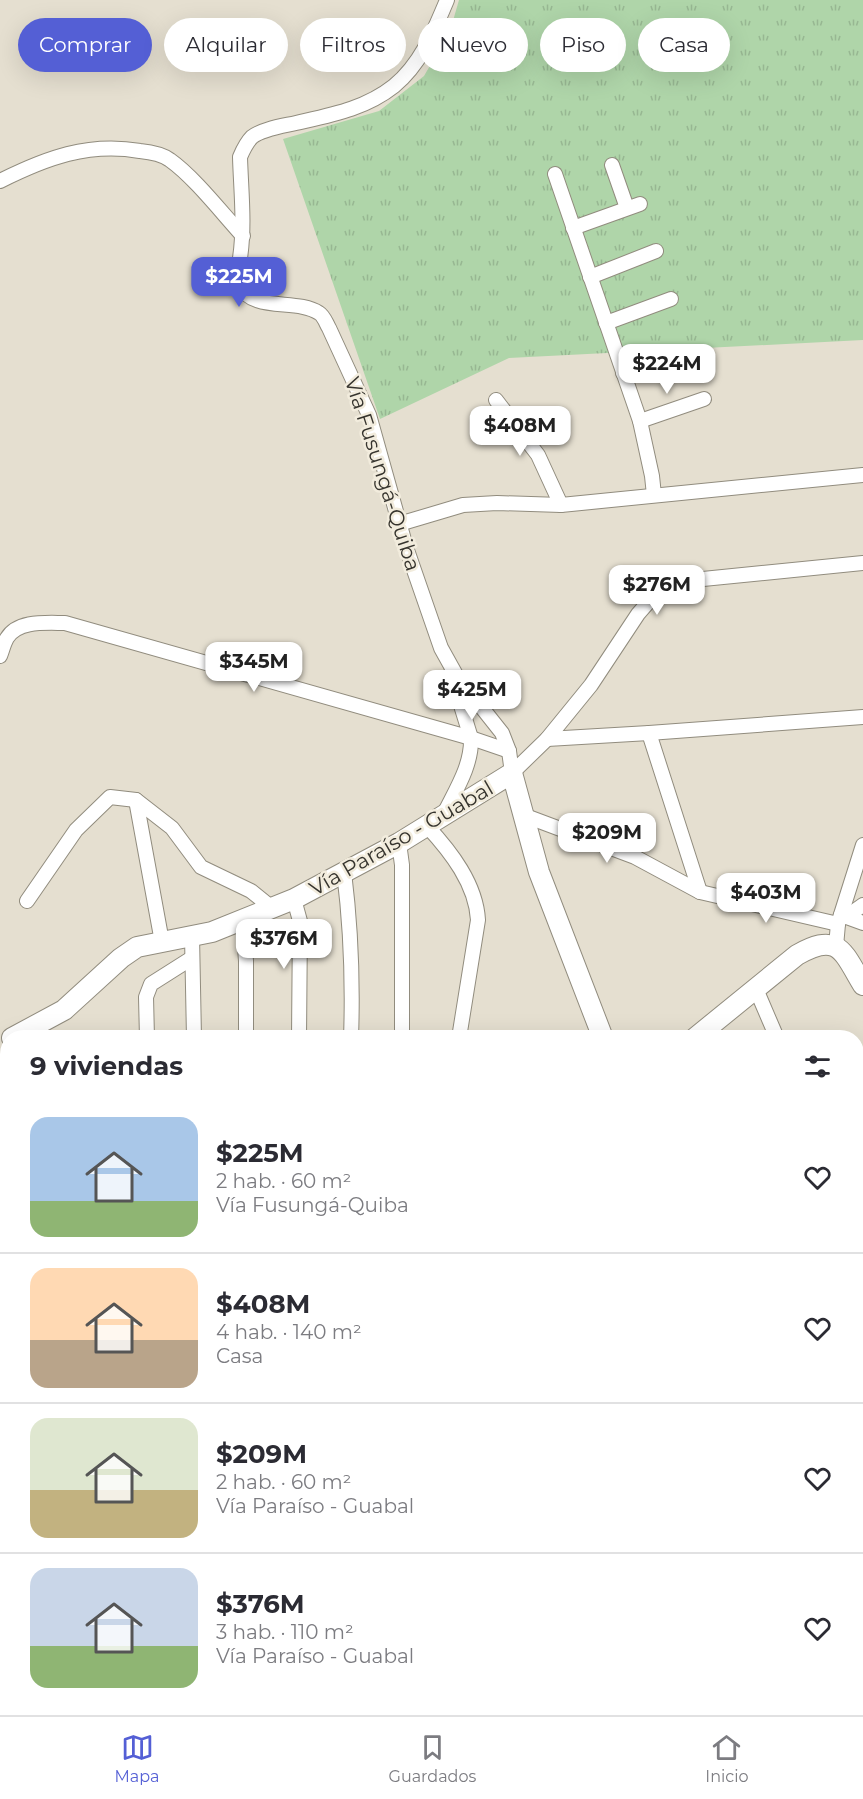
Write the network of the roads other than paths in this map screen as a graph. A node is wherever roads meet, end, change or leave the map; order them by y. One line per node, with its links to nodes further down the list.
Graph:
1 (447, 0): 6 (street, Vía Fusungá-Quiba)
2 (612, 165): 5 (street)
3 (555, 174): 5 (street)
4 (0, 181): 6 (street)
5 (573, 228): 8 (street)
6 (243, 236): 19 (street, Vía Fusungá-Quiba)
7 (656, 251): 8 (street)
8 (590, 277): 10 (street)
9 (671, 299): 10 (street)
10 (606, 323): 12 (street)
11 (683, 352): 12 (street)
12 (624, 373): 15 (street)
13 (704, 399): 15 (street)
14 (496, 400): 18 (street)
15 (640, 421): 17 (street)
16 (863, 475): 17 (street)
17 (654, 495): 18 (street)
18 (561, 505): 19 (street)
19 (399, 524): 22 (street, Vía Fusungá-Quiba)
20 (863, 563): 26 (street)
21 (0, 656): 25 (street)
22 (448, 663): 25 (street); 27 (street)
23 (863, 717): 24 (street)
24 (649, 733): 26 (street); 35 (street)
25 (471, 738): 27 (street); 31 (street)
26 (547, 739): 28 (street)
27 (508, 751): 28 (street)
28 (512, 773): 30 (street, Vía Paraíso - Guabal); 31 (street, Vía Paraíso - Guabal)
29 (136, 800): 37 (street); 39 (street); 44 (street)
30 (523, 815): 35 (street); 57 (street, Vía Paraíso - Guabal)
31 (435, 821): 32 (street, Vía Paraíso - Guabal); 56 (street)
32 (399, 843): 34 (street, Vía Paraíso - Guabal); 55 (street)
33 (863, 845): 40 (street)
34 (344, 872): 36 (street, Vía Paraíso - Guabal); 54 (street)
35 (700, 892): 40 (street)
36 (294, 900): 39 (street, Vía Paraíso - Guabal); 53 (street)
37 (27, 901)
38 (863, 904): 40 (street)
39 (272, 908): 41 (street, Vía Paraíso - Guabal)
40 (842, 918): 42 (street); 45 (street)
41 (243, 920): 43 (street, Vía Paraíso - Guabal); 52 (street)
42 (863, 923)
43 (192, 936): 44 (street, Vía Paraíso - Guabal); 46 (street)
44 (162, 942): 49 (street, Vía Paraíso - Guabal)
45 (836, 946): 47 (street); 48 (street)
46 (192, 958): 50 (street); 51 (street)
47 (863, 985)
48 (756, 989): 58 (street); 59 (street)
49 (27, 1030)
50 (147, 1030)
51 (194, 1030)
52 (246, 1030)
53 (299, 1030)
54 (351, 1030)
55 (402, 1030)
56 (460, 1030)
57 (600, 1030)
58 (705, 1030)
59 (774, 1030)

